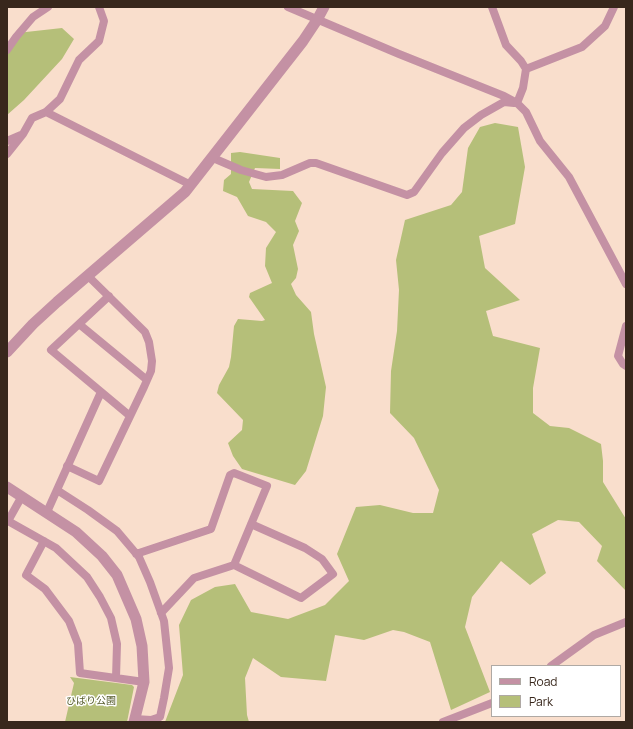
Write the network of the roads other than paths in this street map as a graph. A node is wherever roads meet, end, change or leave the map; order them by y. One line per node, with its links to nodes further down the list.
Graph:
1 (48, 7): 8 (street)
2 (99, 7): 11 (street)
3 (288, 7): 7 (street)
4 (324, 7): 7 (street)
5 (492, 7): 9 (street)
6 (614, 7): 9 (street)
7 (318, 20): 10 (street); 15 (street)
8 (7, 50)
9 (526, 69): 10 (street)
10 (518, 103): 15 (street); 18 (street)
11 (46, 112): 12 (street); 16 (street)
12 (23, 134): 13 (street); 14 (street)
13 (7, 141)
14 (7, 154)
15 (212, 158): 16 (street)
16 (191, 185): 17 (street)
17 (88, 276): 19 (street); 22 (street)
18 (626, 284)
19 (109, 296): 20 (street); 24 (street)
20 (78, 324): 24 (street); 25 (street)
21 (626, 326): 23 (street)
22 (7, 352)
23 (626, 366)
24 (147, 380): 26 (street)
25 (101, 392): 26 (street); 27 (street)
26 (130, 416): 27 (street)
27 (67, 466): 29 (street)
28 (7, 487): 30 (street)
29 (57, 490): 31 (street); 34 (street)
30 (22, 496): 31 (street); 33 (street)
31 (47, 512): 40 (street)
32 (251, 524): 34 (street); 35 (street); 35 (street)
33 (44, 541): 39 (street); 39 (street)
34 (136, 554): 36 (street)
35 (234, 565): 36 (street)
36 (161, 613): 42 (street)
37 (626, 622): 38 (street)
38 (552, 665)
39 (116, 678): 40 (street)
40 (144, 682): 42 (street)
41 (491, 703): 43 (street)
42 (135, 720)
43 (443, 722)

